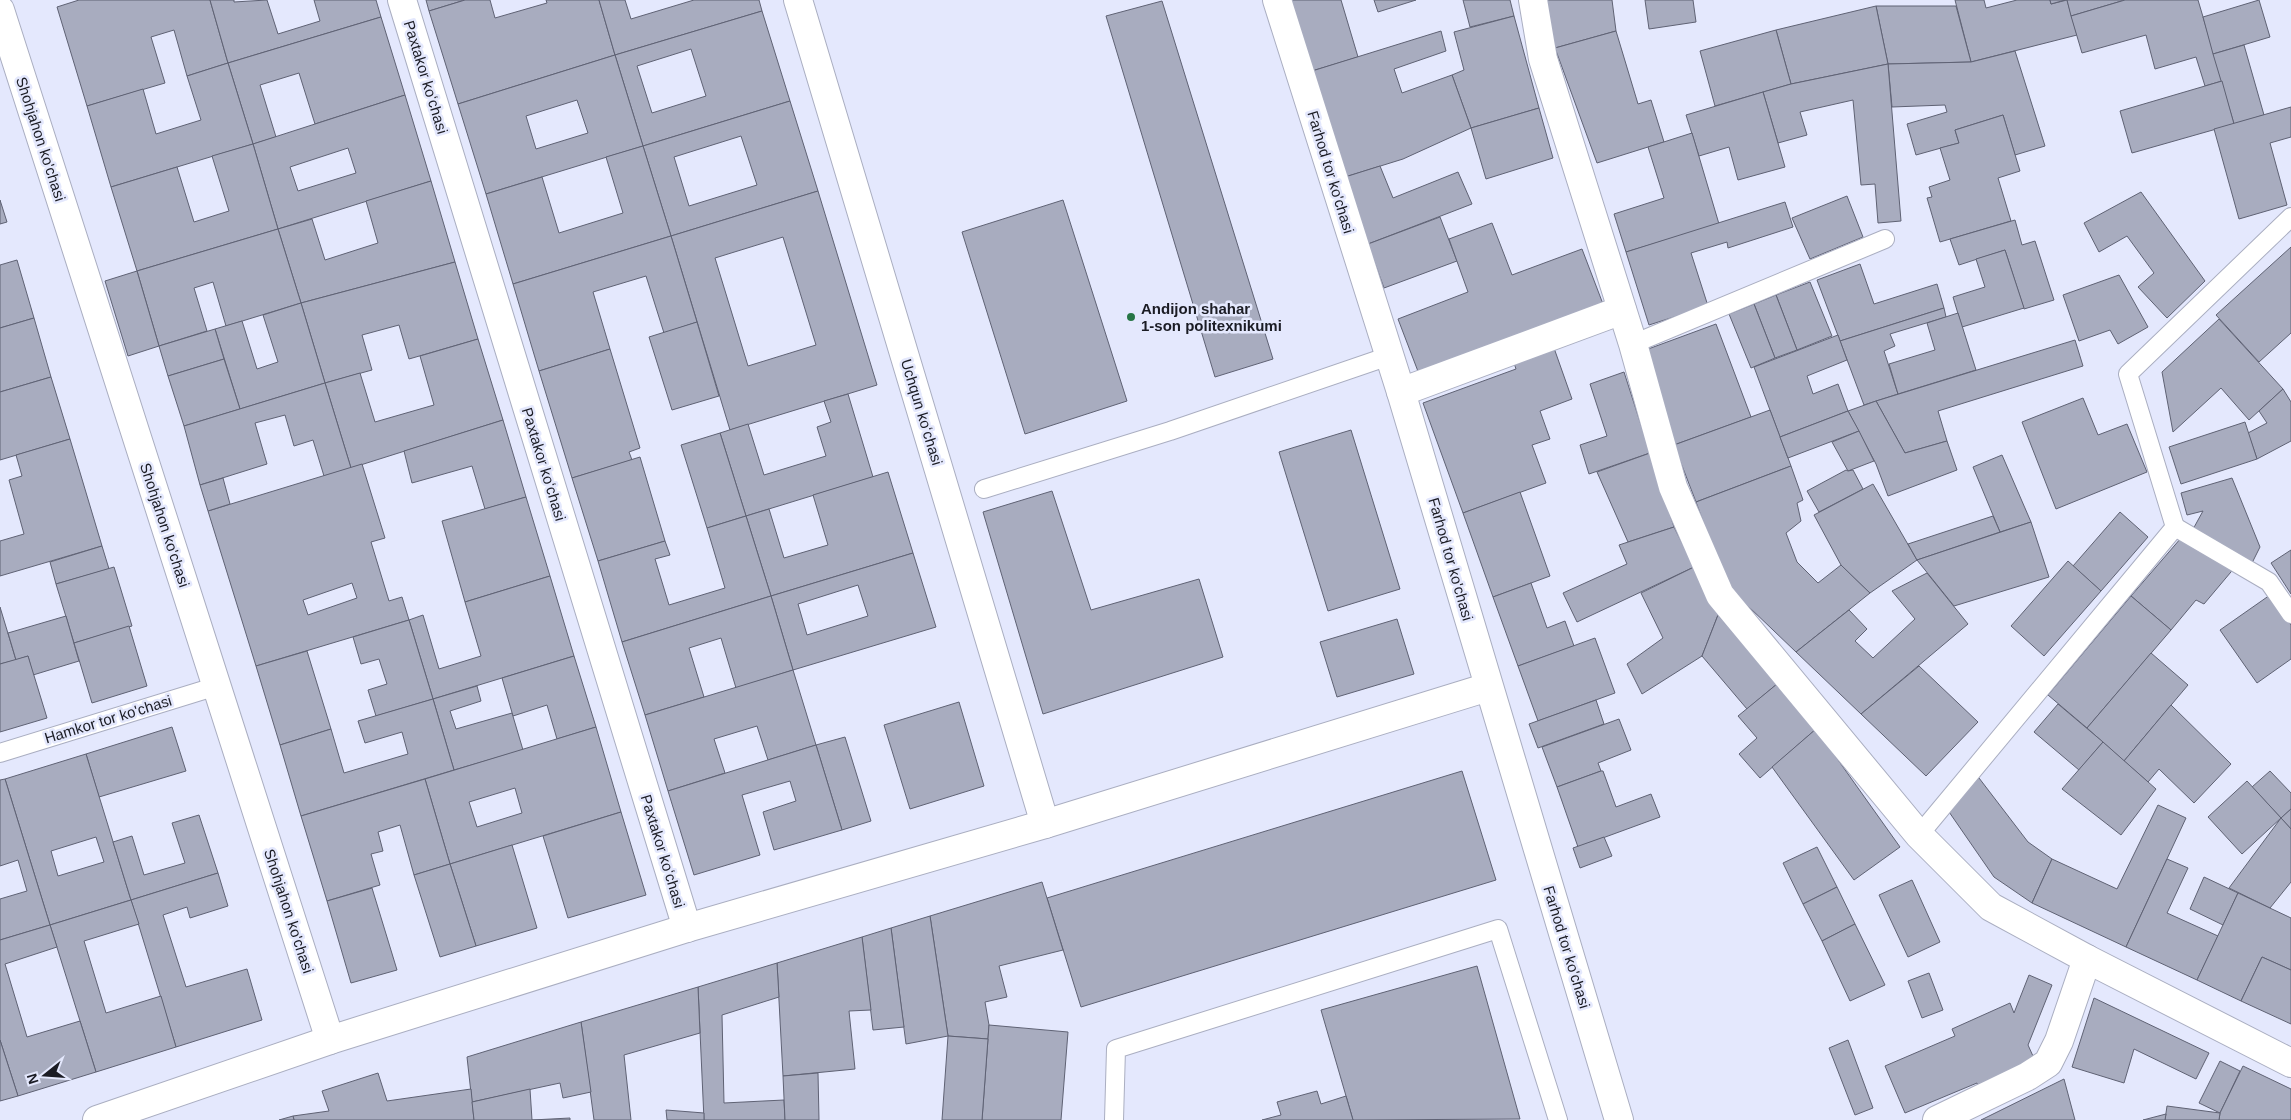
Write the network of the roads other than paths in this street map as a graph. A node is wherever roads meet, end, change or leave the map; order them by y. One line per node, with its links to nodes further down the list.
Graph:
1 (402, 0): 20 (street, Paxtakor koʻchasi)
2 (798, 0): 18 (street, Uchqun koʻchasi)
3 (1278, 0): 10 (street, Farhod tor ko'chasi)
4 (1532, 0): 8 (street)
5 (0, 10): 15 (street, Shohjahon ko'chasi)
6 (2291, 217): 13 (lane)
7 (1885, 238): 9 (lane)
8 (1622, 310): 9 (street); 11 (street)
9 (1633, 344): 19 (street)
10 (1389, 356): 11 (street, Farhod tor ko'chasi); 12 (lane)
11 (1402, 392): 16 (street, Farhod tor ko'chasi)
12 (984, 489)
13 (2175, 526): 14 (lane); 19 (lane)
14 (2291, 614)
15 (217, 686): 17 (lane, Hamkor tor ko'chasi); 22 (street, Shohjahon ko'chasi)
16 (1488, 687): 18 (street); 27 (street, Farhod tor ko'chasi)
17 (0, 753)
18 (1045, 824): 20 (street)
19 (1919, 835): 21 (street)
20 (686, 928): 22 (street)
21 (2087, 959): 23 (street); 28 (street)
22 (330, 1040): 24 (street)
23 (2291, 1063)
24 (97, 1120)
25 (1114, 1120): 26 (lane)
26 (1558, 1120)
27 (1619, 1120)
28 (1937, 1120)

